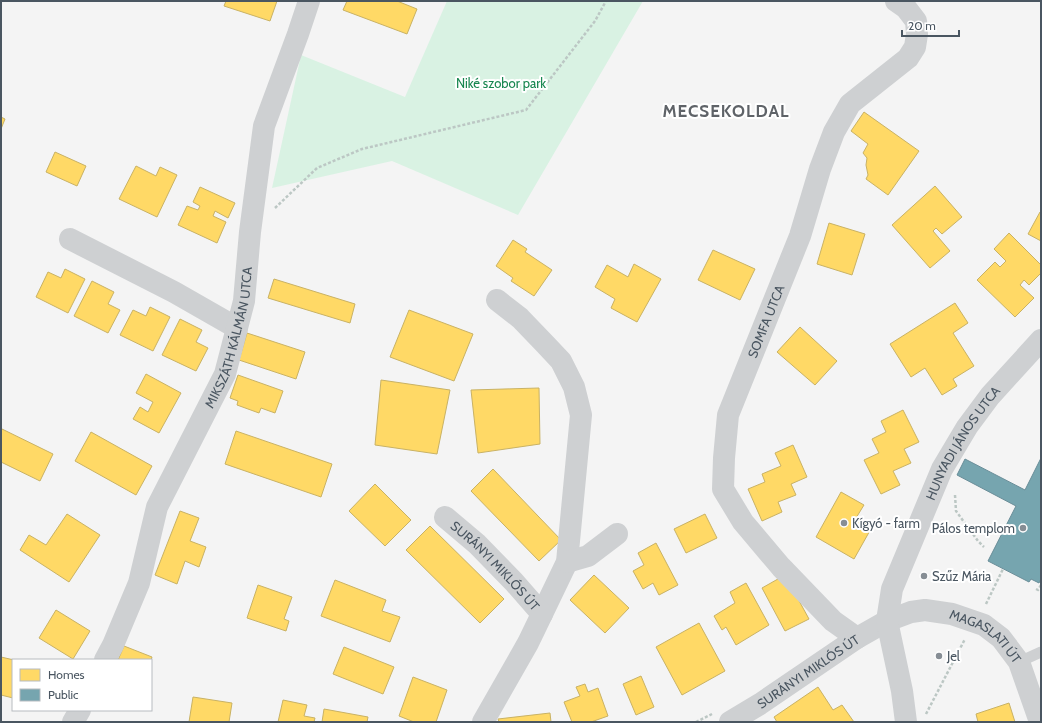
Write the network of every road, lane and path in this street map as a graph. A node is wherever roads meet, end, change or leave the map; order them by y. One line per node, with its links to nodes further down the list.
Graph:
1 (309, 1): 7 (street, MIKSZÁTH KÁLMÁN UTCA)
2 (606, 1): 4 (path)
3 (896, 1): 20 (street, SOMFA UTCA)
4 (273, 210)
5 (70, 239): 7 (street)
6 (497, 300): 13 (street)
7 (237, 328): 23 (street, MIKSZÁTH KÁLMÁN UTCA)
8 (1041, 340): 19 (street, HUNYADI JÁNOS UTCA)
9 (955, 495): 12 (path)
10 (445, 517): 18 (street, SURÁNYI MIKLÓS ÚT)
11 (617, 534): 13 (street)
12 (984, 547)
13 (567, 562): 18 (street)
14 (1003, 569): 17 (path)
15 (1041, 585): 16 (path)
16 (1036, 589)
17 (983, 610)
18 (542, 614): 29 (street, SURÁNYI MIKLÓS ÚT)
19 (887, 620): 20 (street, SURÁNYI MIKLÓS ÚT); 24 (street, MAGASLATI ÚT); 27 (street, HUNYADI JÁNOS UTCA)
20 (856, 638): 26 (street, SURÁNYI MIKLÓS ÚT)
21 (965, 638): 27 (path)
22 (1041, 652): 24 (lane)
23 (106, 659)
24 (1019, 662): 31 (street, MAGASLATI ÚT)
25 (79, 711): 28 (street)
26 (723, 717): 30 (path)
27 (916, 718)
28 (73, 722)
29 (483, 722)
30 (696, 722)
31 (1040, 722)

